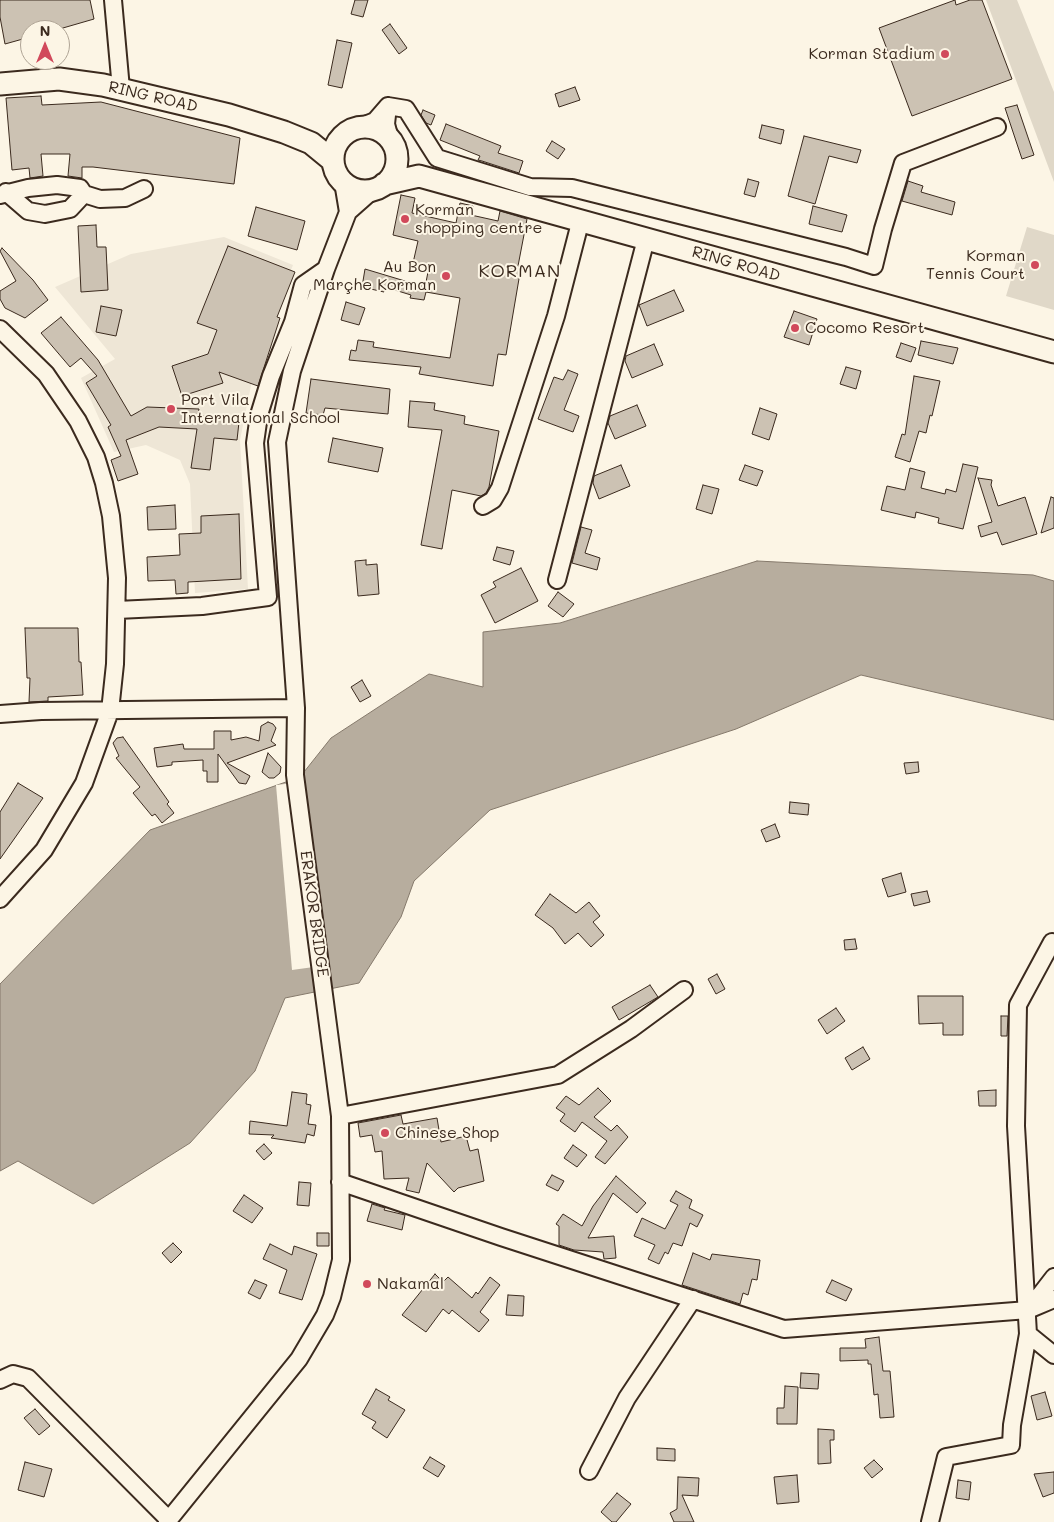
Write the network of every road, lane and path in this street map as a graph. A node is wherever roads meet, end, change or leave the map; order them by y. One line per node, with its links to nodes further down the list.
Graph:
1 (113, 0): 3 (street)
2 (0, 84): 3 (main road, RING ROAD)
3 (121, 89): 7 (main road, RING ROAD)
4 (388, 106): 5 (street); 6 (street); 8 (street)
5 (997, 127)
6 (352, 131): 7 (main road, RING ROAD); 8 (main road); 9 (main road)
7 (303, 138): 9 (main road, RING ROAD)
8 (393, 145): 10 (main road); 12 (main road)
9 (333, 161): 11 (main road)
10 (419, 176): 12 (main road, RING ROAD); 17 (main road, RING ROAD)
11 (343, 182): 12 (main road); 16 (street)
12 (379, 186): 16 (street)
13 (144, 190): 15 (street)
14 (3, 194): 15 (street); 15 (street)
15 (84, 194)
16 (348, 212): 19 (street, ERAKOR BRIDGE)
17 (581, 220): 18 (main road, RING ROAD); 28 (street)
18 (646, 238): 21 (main road, RING ROAD); 31 (street)
19 (326, 269): 22 (street); 23 (street, ERAKOR BRIDGE)
20 (0, 329): 34 (street)
21 (1054, 352)
22 (267, 389): 23 (street); 24 (street)
23 (286, 394): 25 (street, ERAKOR BRIDGE)
24 (255, 443): 25 (street); 27 (street)
25 (278, 446): 26 (street, ERAKOR BRIDGE)
26 (280, 484): 27 (street); 29 (street, ERAKOR BRIDGE)
27 (258, 486): 30 (street)
28 (483, 506)
29 (282, 518): 30 (street); 33 (street, ERAKOR BRIDGE)
30 (262, 528): 32 (street)
31 (557, 580)
32 (267, 581): 33 (street); 34 (street)
33 (287, 582): 35 (street, ERAKOR BRIDGE)
34 (117, 610): 36 (street)
35 (296, 708): 36 (street); 41 (street, ERAKOR BRIDGE)
36 (110, 711): 37 (street); 38 (street)
37 (0, 714)
38 (0, 899)
39 (1052, 942): 46 (street)
40 (684, 990): 41 (street)
41 (340, 1116): 42 (street, ERAKOR BRIDGE)
42 (340, 1182): 44 (street); 51 (street, ERAKOR BRIDGE)
43 (1054, 1277): 46 (street)
44 (692, 1299): 46 (street); 50 (street)
45 (1054, 1299): 46 (street)
46 (1028, 1310): 47 (street)
47 (1028, 1334): 48 (street); 52 (street)
48 (1054, 1355)
49 (0, 1380): 51 (street)
50 (589, 1471)
51 (168, 1521)
52 (930, 1522)

